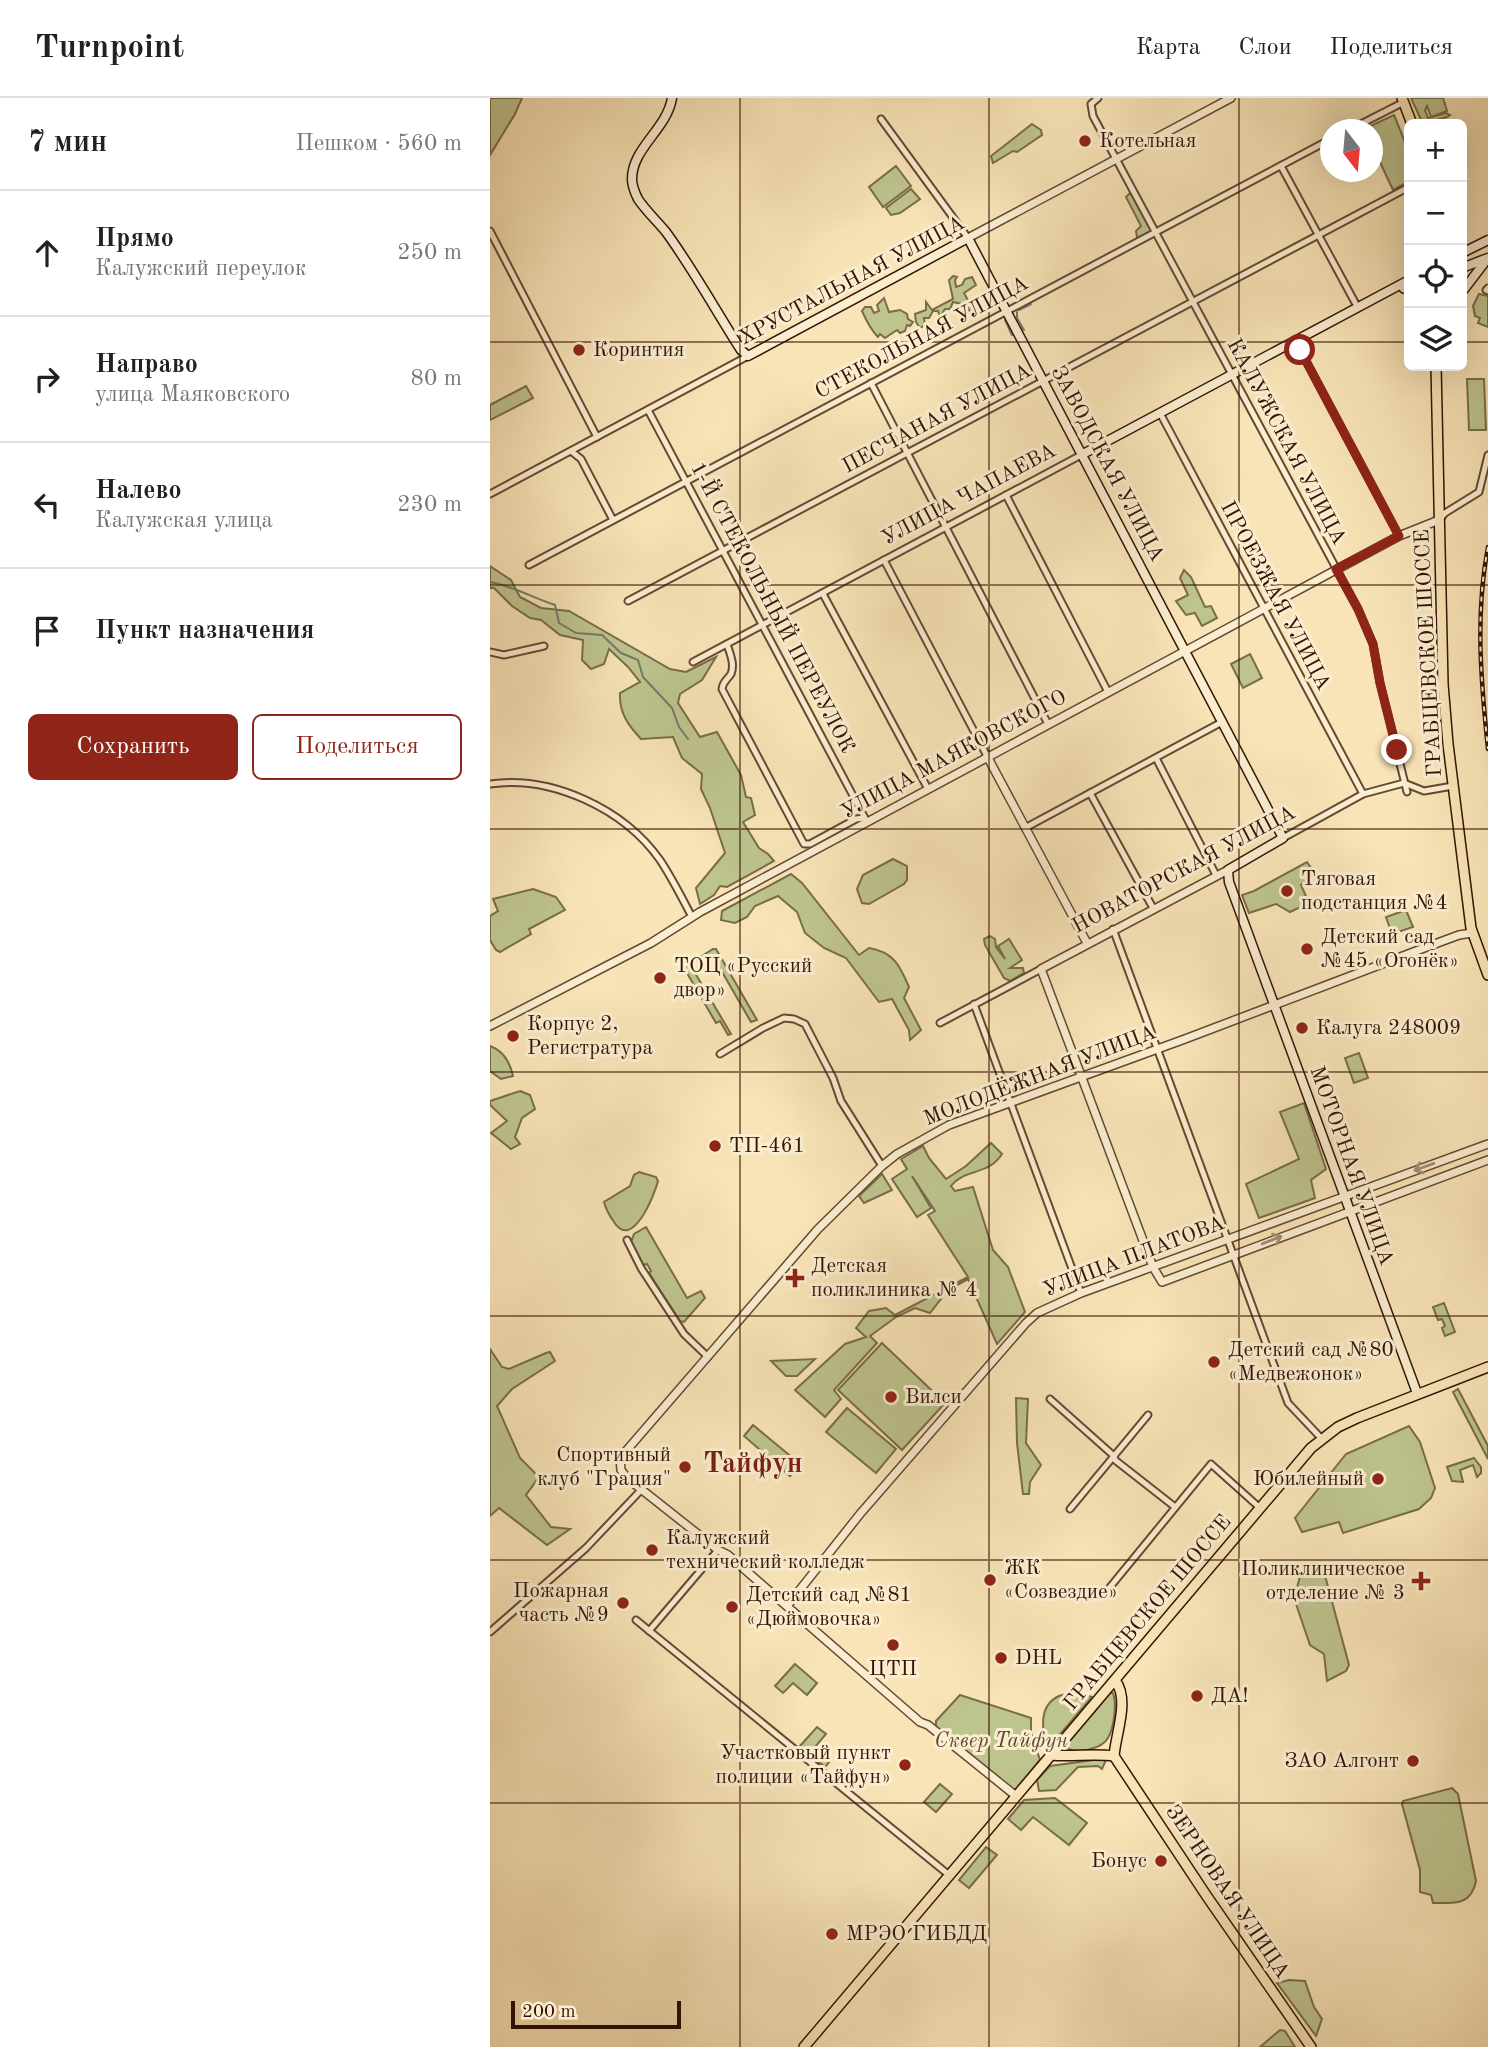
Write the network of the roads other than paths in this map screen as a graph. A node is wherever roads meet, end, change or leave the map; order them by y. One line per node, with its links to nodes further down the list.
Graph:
1 (672, 98): 26 (main road)
2 (1098, 98): 9 (street, КАЛУЖСКАЯ УЛИЦА)
3 (1231, 98): 9 (street, ХРУСТАЛЬНАЯ УЛИЦА)
4 (1403, 100): 6 (street); 7 (main road)
5 (881, 119): 15 (street, ЗАВОДСКАЯ УЛИЦА)
6 (1369, 119)
7 (1410, 119)
8 (1320, 145): 10 (street, СТЕКОЛЬНАЯ УЛИЦА)
9 (1117, 159): 13 (street, КАЛУЖСКАЯ УЛИЦА); 15 (street, ХРУСТАЛЬНАЯ УЛИЦА)
10 (1281, 166): 13 (street, СТЕКОЛЬНАЯ УЛИЦА); 14 (street)
11 (1404, 190): 14 (street, ПЕСЧАНАЯ УЛИЦА)
12 (490, 231): 33 (street)
13 (1156, 232): 22 (street, КАЛУЖСКАЯ УЛИЦА); 24 (street, СТЕКОЛЬНАЯ УЛИЦА)
14 (1319, 236): 22 (street, ПЕСЧАНАЯ УЛИЦА); 23 (street)
15 (968, 238): 24 (main road, ЗАВОДСКАЯ УЛИЦА); 26 (main road, ХРУСТАЛЬНАЯ УЛИЦА)
16 (1488, 240): 17 (main road)
17 (1467, 250)
18 (1488, 258): 19 (main road); 20 (main road)
19 (1467, 266)
20 (1467, 285)
21 (1404, 288): 23 (main road, УЛИЦА ЧАПАЕВА)
22 (1193, 302): 28 (street, КАЛУЖСКАЯ УЛИЦА); 29 (street, ПЕСЧАНАЯ УЛИЦА)
23 (1358, 308): 25 (main road, УЛИЦА ЧАПАЕВА)
24 (1007, 311): 29 (main road, ЗАВОДСКАЯ УЛИЦА); 30 (street, СТЕКОЛЬНАЯ УЛИЦА)
25 (1295, 340): 28 (main road, УЛИЦА ЧАПАЕВА); 44 (street)
26 (748, 356): 31 (street, ХРУСТАЛЬНАЯ УЛИЦА)
27 (1436, 371): 42 (main road, ГРАБЦЕВСКОЕ ШОССЕ)
28 (1232, 374): 32 (main road, УЛИЦА ЧАПАЕВА); 48 (street, КАЛУЖСКАЯ УЛИЦА)
29 (1044, 380): 35 (street, ПЕСЧАНАЯ УЛИЦА); 36 (main road, ЗАВОДСКАЯ УЛИЦА)
30 (871, 383): 35 (street); 38 (street, СТЕКОЛЬНАЯ УЛИЦА)
31 (648, 410): 33 (street, ХРУСТАЛЬНАЯ УЛИЦА); 38 (street, 1-Й СТЕКОЛЬНЫЙ ПЕРЕУЛОК)
32 (1160, 413): 36 (main road, УЛИЦА ЧАПАЕВА); 51 (street, ПРОЕЗЖАЯ УЛИЦА)
33 (597, 437): 34 (street, ХРУСТАЛЬНАЯ УЛИЦА)
34 (571, 451): 39 (street, ХРУСТАЛЬНАЯ УЛИЦА); 41 (street)
35 (907, 453): 43 (street); 45 (street, ПЕСЧАНАЯ УЛИЦА)
36 (1083, 454): 40 (street, УЛИЦА ЧАПАЕВА); 55 (main road, ЗАВОДСКАЯ УЛИЦА)
37 (1488, 455): 42 (street)
38 (687, 481): 41 (street, СТЕКОЛЬНАЯ УЛИЦА); 45 (street, 1-Й СТЕКОЛЬНЫЙ ПЕРЕУЛОК)
39 (490, 494)
40 (1006, 495): 43 (street, УЛИЦА ЧАПАЕВА); 58 (street)
41 (613, 520): 47 (street, СТЕКОЛЬНАЯ УЛИЦА)
42 (1439, 520): 44 (street, УЛИЦА МАЯКОВСКОГО); 65 (main road, ГРАБЦЕВСКОЕ ШОССЕ)
43 (946, 527): 46 (street, УЛИЦА ЧАПАЕВА); 60 (street)
44 (1399, 536): 48 (street, УЛИЦА МАЯКОВСКОГО)
45 (724, 551): 50 (street, ПЕСЧАНАЯ УЛИЦА); 52 (street, 1-Й СТЕКОЛЬНЫЙ ПЕРЕУЛОК)
46 (884, 560): 49 (street, УЛИЦА ЧАПАЕВА); 61 (street)
47 (529, 565)
48 (1336, 569): 51 (street, УЛИЦА МАЯКОВСКОГО); 63 (street, КАЛУЖСКАЯ УЛИЦА)
49 (823, 594): 52 (street, УЛИЦА ЧАПАЕВА); 66 (street)
50 (628, 601)
51 (1263, 608): 55 (street, УЛИЦА МАЯКОВСКОГО); 69 (street, ПРОЕЗЖАЯ УЛИЦА)
52 (764, 625): 53 (street, УЛИЦА ЧАПАЕВА); 70 (street, 1-Й СТЕКОЛЬНЫЙ ПЕРЕУЛОК)
53 (727, 644): 57 (street, УЛИЦА ЧАПАЕВА); 70 (street)
54 (544, 646): 56 (street)
55 (1186, 650): 58 (street, УЛИЦА МАЯКОВСКОГО); 59 (main road, ЗАВОДСКАЯ УЛИЦА)
56 (490, 652)
57 (693, 662)
58 (1108, 692): 60 (street, УЛИЦА МАЯКОВСКОГО)
59 (1223, 722): 62 (street); 72 (main road, ЗАВОДСКАЯ УЛИЦА)
60 (1048, 724): 61 (street, УЛИЦА МАЯКОВСКОГО)
61 (987, 756): 66 (street, УЛИЦА МАЯКОВСКОГО); 71 (street)
62 (1156, 758): 68 (street); 74 (street)
63 (1404, 783): 65 (street, НОВАТОРСКАЯ УЛИЦА); 67 (street, КАЛУЖСКАЯ УЛИЦА); 69 (street, НОВАТОРСКАЯ УЛИЦА)
64 (490, 784): 76 (street)
65 (1453, 786): 78 (main road, ГРАБЦЕВСКОЕ ШОССЕ)
66 (928, 789): 70 (street, УЛИЦА МАЯКОВСКОГО)
67 (1407, 792)
68 (1090, 793): 71 (street); 75 (street)
69 (1363, 794): 72 (street, НОВАТОРСКАЯ УЛИЦА)
70 (865, 820): 76 (street, УЛИЦА МАЯКОВСКОГО)
71 (1025, 828): 79 (street)
72 (1283, 838): 73 (main road, НОВАТОРСКАЯ УЛИЦА)
73 (1228, 870): 74 (street, НОВАТОРСКАЯ УЛИЦА); 83 (main road, МОТОРНАЯ УЛИЦА)
74 (1216, 875): 75 (street, НОВАТОРСКАЯ УЛИЦА)
75 (1153, 908): 77 (street, НОВАТОРСКАЯ УЛИЦА)
76 (692, 917): 85 (street, УЛИЦА МАЯКОВСКОГО)
77 (1113, 929): 79 (street, НОВАТОРСКАЯ УЛИЦА); 86 (street)
78 (1472, 933): 81 (main road, ГРАБЦЕВСКОЕ ШОССЕ); 83 (street, МОЛОДЁЖНАЯ УЛИЦА)
79 (1087, 943): 80 (street, НОВАТОРСКАЯ УЛИЦА)
80 (1041, 968): 82 (street, НОВАТОРСКАЯ УЛИЦА); 88 (street)
81 (1488, 975)
82 (974, 1004): 84 (street, НОВАТОРСКАЯ УЛИЦА); 89 (street)
83 (1273, 1006): 86 (street, МОЛОДЁЖНАЯ УЛИЦА); 93 (main road, МОТОРНАЯ УЛИЦА)
84 (940, 1023)
85 (490, 1026)
86 (1158, 1049): 88 (street, МОЛОДЁЖНАЯ УЛИЦА); 96 (street)
87 (720, 1054): 92 (street)
88 (1081, 1078): 89 (street, МОЛОДЁЖНАЯ УЛИЦА); 98 (street)
89 (1011, 1103): 92 (street, МОЛОДЁЖНАЯ УЛИЦА); 99 (street)
90 (1488, 1144): 93 (street, УЛИЦА ПЛАТОВА, one-way to 93)
91 (1488, 1160): 94 (street, УЛИЦА ПЛАТОВА)
92 (882, 1166): 100 (street, МОЛОДЁЖНАЯ УЛИЦА)
93 (1344, 1197): 94 (main road, МОТОРНАЯ УЛИЦА); 96 (street, УЛИЦА ПЛАТОВА)
94 (1349, 1211): 97 (street, УЛИЦА ПЛАТОВА, one-way to 94); 102 (main road, МОТОРНАЯ УЛИЦА)
95 (627, 1240): 100 (street)
96 (1229, 1240): 97 (street); 98 (street, УЛИЦА ПЛАТОВА)
97 (1234, 1255): 98 (street, УЛИЦА ПЛАТОВА); 105 (street)
98 (1153, 1268): 99 (street, УЛИЦА ПЛАТОВА)
99 (1081, 1293): 113 (street, УЛИЦА ПЛАТОВА)
100 (708, 1357): 107 (street, МОЛОДЁЖНАЯ УЛИЦА)
101 (1488, 1367): 102 (main road, ГРАБЦЕВСКОЕ ШОССЕ)
102 (1417, 1393): 105 (main road, ГРАБЦЕВСКОЕ ШОССЕ)
103 (1050, 1399): 106 (street)
104 (1148, 1415): 106 (street)
105 (1321, 1438): 109 (main road, ГРАБЦЕВСКОЕ ШОССЕ)
106 (1114, 1456): 108 (street); 110 (street)
107 (642, 1489): 111 (street); 116 (street)
108 (1175, 1507): 109 (street); 112 (street)
109 (1260, 1508): 117 (main road, ГРАБЦЕВСКОЕ ШОССЕ)
110 (1070, 1509)
111 (718, 1550): 113 (street); 115 (street)
112 (1106, 1592)
113 (787, 1606): 122 (street)
114 (636, 1620): 115 (street)
115 (649, 1631): 123 (street)
116 (490, 1632)
117 (1115, 1680): 118 (main road); 119 (main road, ГРАБЦЕВСКОЕ ШОССЕ)
118 (1116, 1736): 120 (main road); 121 (main road)
119 (1051, 1755): 120 (main road); 122 (main road, ГРАБЦЕВСКОЕ ШОССЕ)
120 (1085, 1755): 121 (main road)
121 (1114, 1756): 125 (main road, ЗЕРНОВАЯ УЛИЦА)
122 (1016, 1796): 123 (main road, ГРАБЦЕВСКОЕ ШОССЕ)
123 (950, 1875): 124 (main road, ГРАБЦЕВСКОЕ ШОССЕ)
124 (804, 2047)
125 (1311, 2047)

